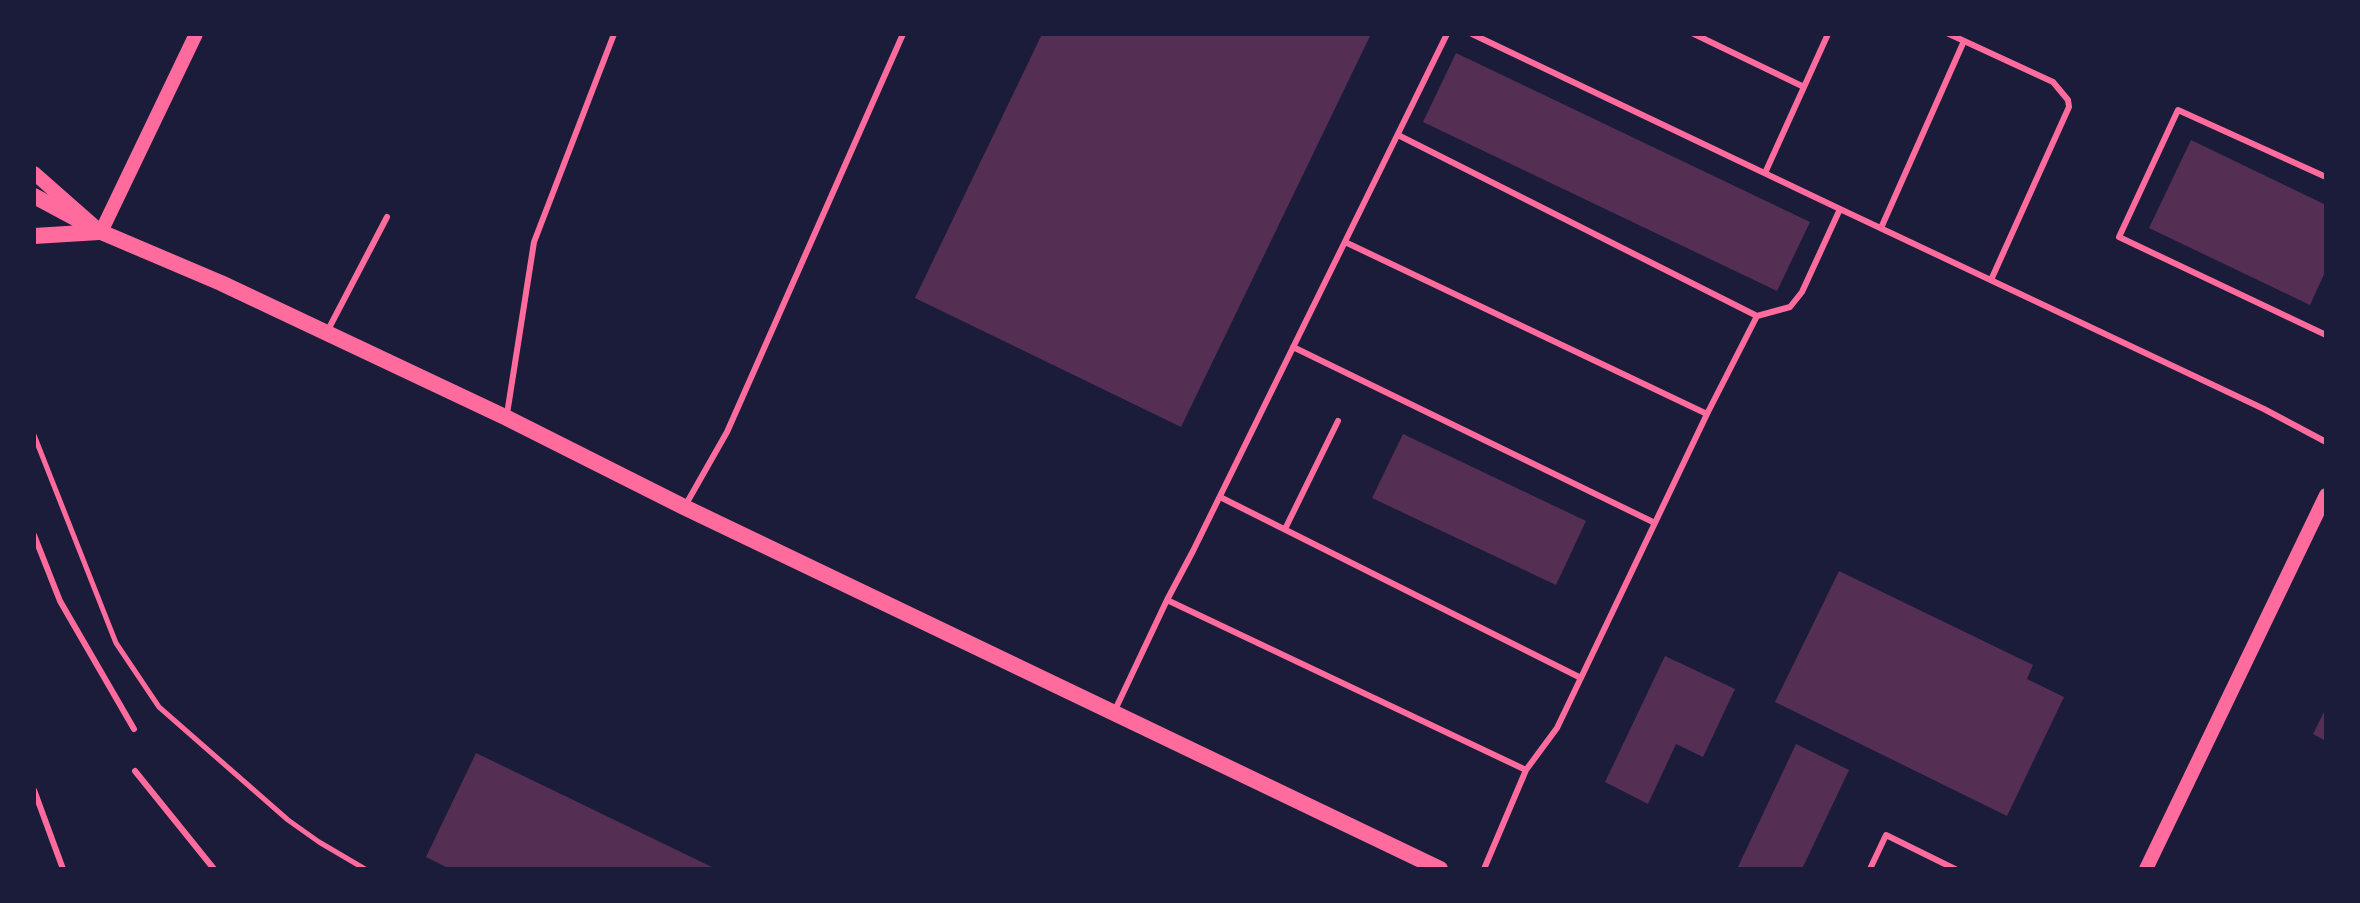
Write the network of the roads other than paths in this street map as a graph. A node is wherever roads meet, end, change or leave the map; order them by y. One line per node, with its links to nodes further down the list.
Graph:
1 (196, 34): 19 (street)
2 (614, 34): 28 (lane)
3 (903, 34): 33 (lane)
4 (1447, 34): 11 (lane)
5 (1472, 34): 13 (lane)
6 (1694, 34): 10 (lane)
7 (1828, 34): 10 (lane)
8 (1949, 34): 9 (lane)
9 (1964, 41): 18 (lane); 22 (lane)
10 (1804, 87): 13 (lane)
11 (1398, 135): 21 (lane); 23 (lane)
12 (34, 173): 19 (street)
13 (1765, 173): 16 (lane)
14 (2326, 177): 25 (lane)
15 (34, 196): 19 (main road)
16 (1840, 209): 18 (lane); 23 (lane)
17 (387, 217): 24 (lane)
18 (1881, 228): 22 (lane)
19 (101, 232): 20 (main road); 24 (main road)
20 (34, 236)
21 (1345, 242): 26 (lane); 27 (lane)
22 (1991, 280): 30 (lane)
23 (1757, 316): 27 (lane)
24 (326, 333): 28 (main road)
25 (2326, 335)
26 (1293, 347): 32 (lane); 34 (lane)
27 (1707, 414): 34 (lane)
28 (507, 418): 33 (main road)
29 (1338, 421): 35 (lane)
30 (2326, 442)
31 (2326, 495): 50 (street)
32 (1220, 497): 35 (lane); 37 (lane)
33 (684, 507): 39 (main road)
34 (1655, 523): 38 (lane)
35 (1285, 529): 38 (lane)
36 (34, 535): 40 (lane)
37 (1167, 600): 39 (lane); 41 (lane)
38 (1581, 678): 41 (lane)
39 (1114, 713): 46 (main road)
40 (134, 729)
41 (1526, 770): 47 (lane)
42 (135, 771): 45 (lane)
43 (34, 790): 44 (lane)
44 (63, 869)
45 (214, 869)
46 (1440, 869)
47 (1484, 869)
48 (1870, 869): 49 (lane)
49 (1955, 869)
50 (2146, 869)

